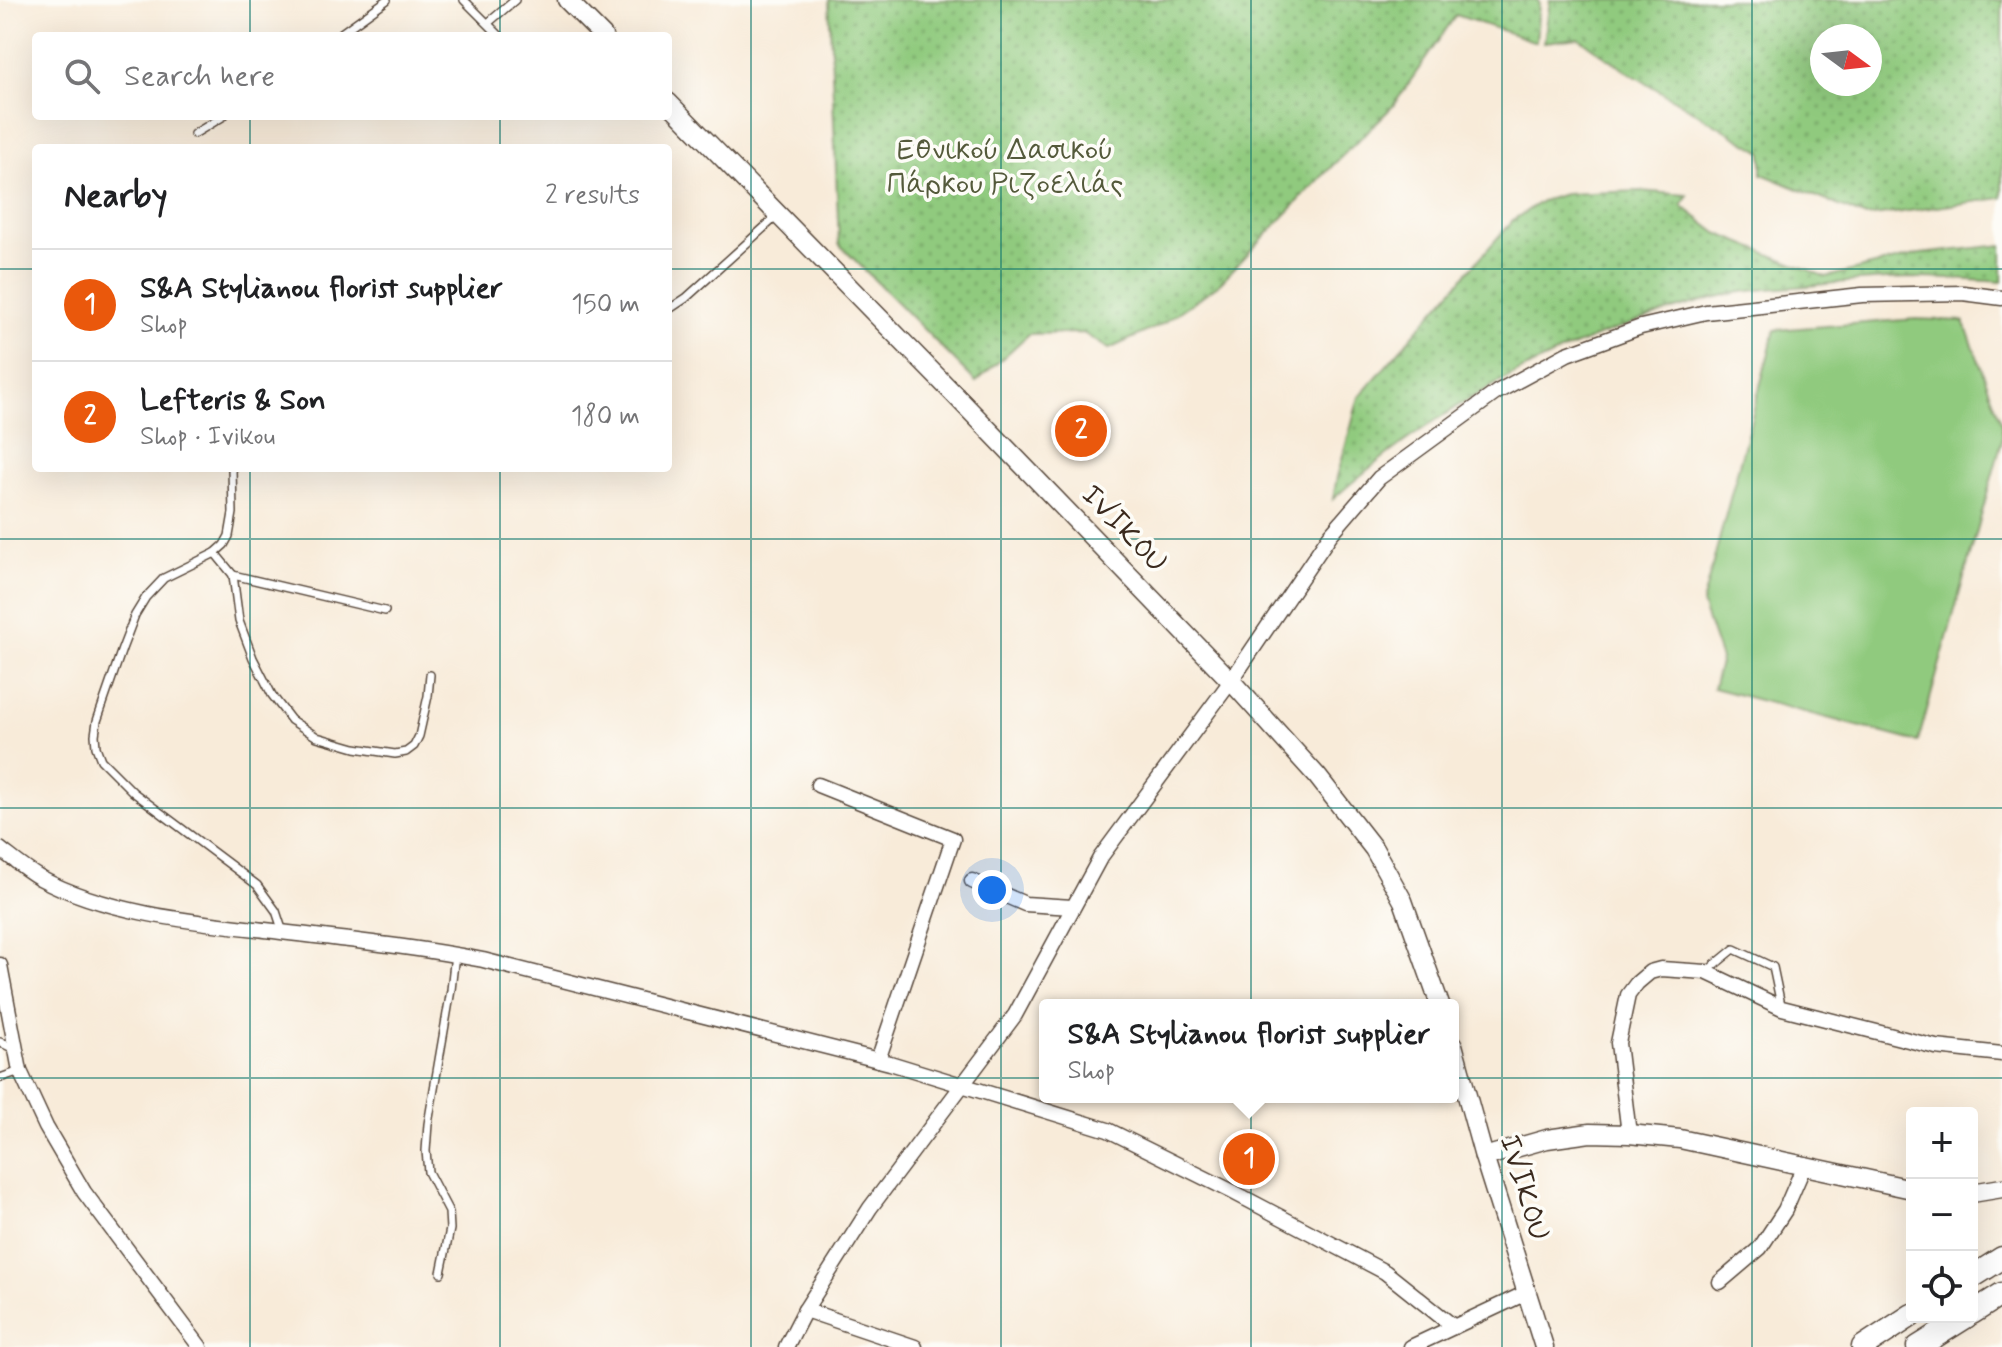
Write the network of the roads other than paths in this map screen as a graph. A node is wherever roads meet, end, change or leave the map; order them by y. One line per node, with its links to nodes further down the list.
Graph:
1 (387, 0): 6 (lane)
2 (464, 0): 5 (lane)
3 (515, 0): 5 (lane)
4 (567, 0): 8 (street)
5 (488, 23): 7 (lane)
6 (343, 32)
7 (496, 32)
8 (599, 32)
9 (672, 106): 12 (street, IVIKOU)
10 (217, 120): 11 (lane)
11 (194, 134)
12 (779, 214): 14 (lane); 20 (street, IVIKOU)
13 (2002, 298): 20 (street)
14 (672, 307)
15 (232, 472): 16 (lane)
16 (215, 553): 17 (lane); 25 (lane)
17 (233, 575): 18 (lane); 19 (lane)
18 (385, 611)
19 (430, 675)
20 (1231, 681): 24 (street); 29 (street, IVIKOU)
21 (818, 785): 34 (street)
22 (0, 849): 25 (street)
23 (972, 881): 24 (street)
24 (1072, 907): 38 (street)
25 (283, 932): 26 (street)
26 (455, 954): 34 (street); 46 (lane)
27 (0, 965): 32 (street)
28 (1706, 972): 30 (street); 30 (lane); 39 (street)
29 (1438, 999)
30 (1782, 1008): 33 (street)
31 (0, 1042): 32 (lane)
32 (16, 1051): 36 (street)
33 (2002, 1054)
34 (878, 1060): 38 (street)
35 (1459, 1067): 40 (street, IVIKOU)
36 (20, 1071): 37 (lane); 56 (street)
37 (0, 1078)
38 (963, 1086): 52 (street); 55 (street)
39 (1629, 1134): 40 (street); 41 (street)
40 (1484, 1157): 49 (street, IVIKOU)
41 (1804, 1166): 42 (street); 48 (street)
42 (1906, 1188)
43 (2002, 1188): 44 (street)
44 (1978, 1192)
45 (2002, 1258): 47 (highway)
46 (441, 1273)
47 (1978, 1273)
48 (1720, 1282)
49 (1526, 1293): 55 (street); 60 (street, IVIKOU)
50 (2002, 1294): 51 (highway)
51 (1978, 1309)
52 (805, 1310): 57 (street); 58 (street)
53 (1906, 1319): 61 (highway)
54 (1956, 1323): 62 (highway)
55 (1454, 1327): 59 (street)
56 (200, 1347)
57 (786, 1347)
58 (915, 1347)
59 (1411, 1347)
60 (1544, 1347)
61 (1863, 1347)
62 (1918, 1347)

